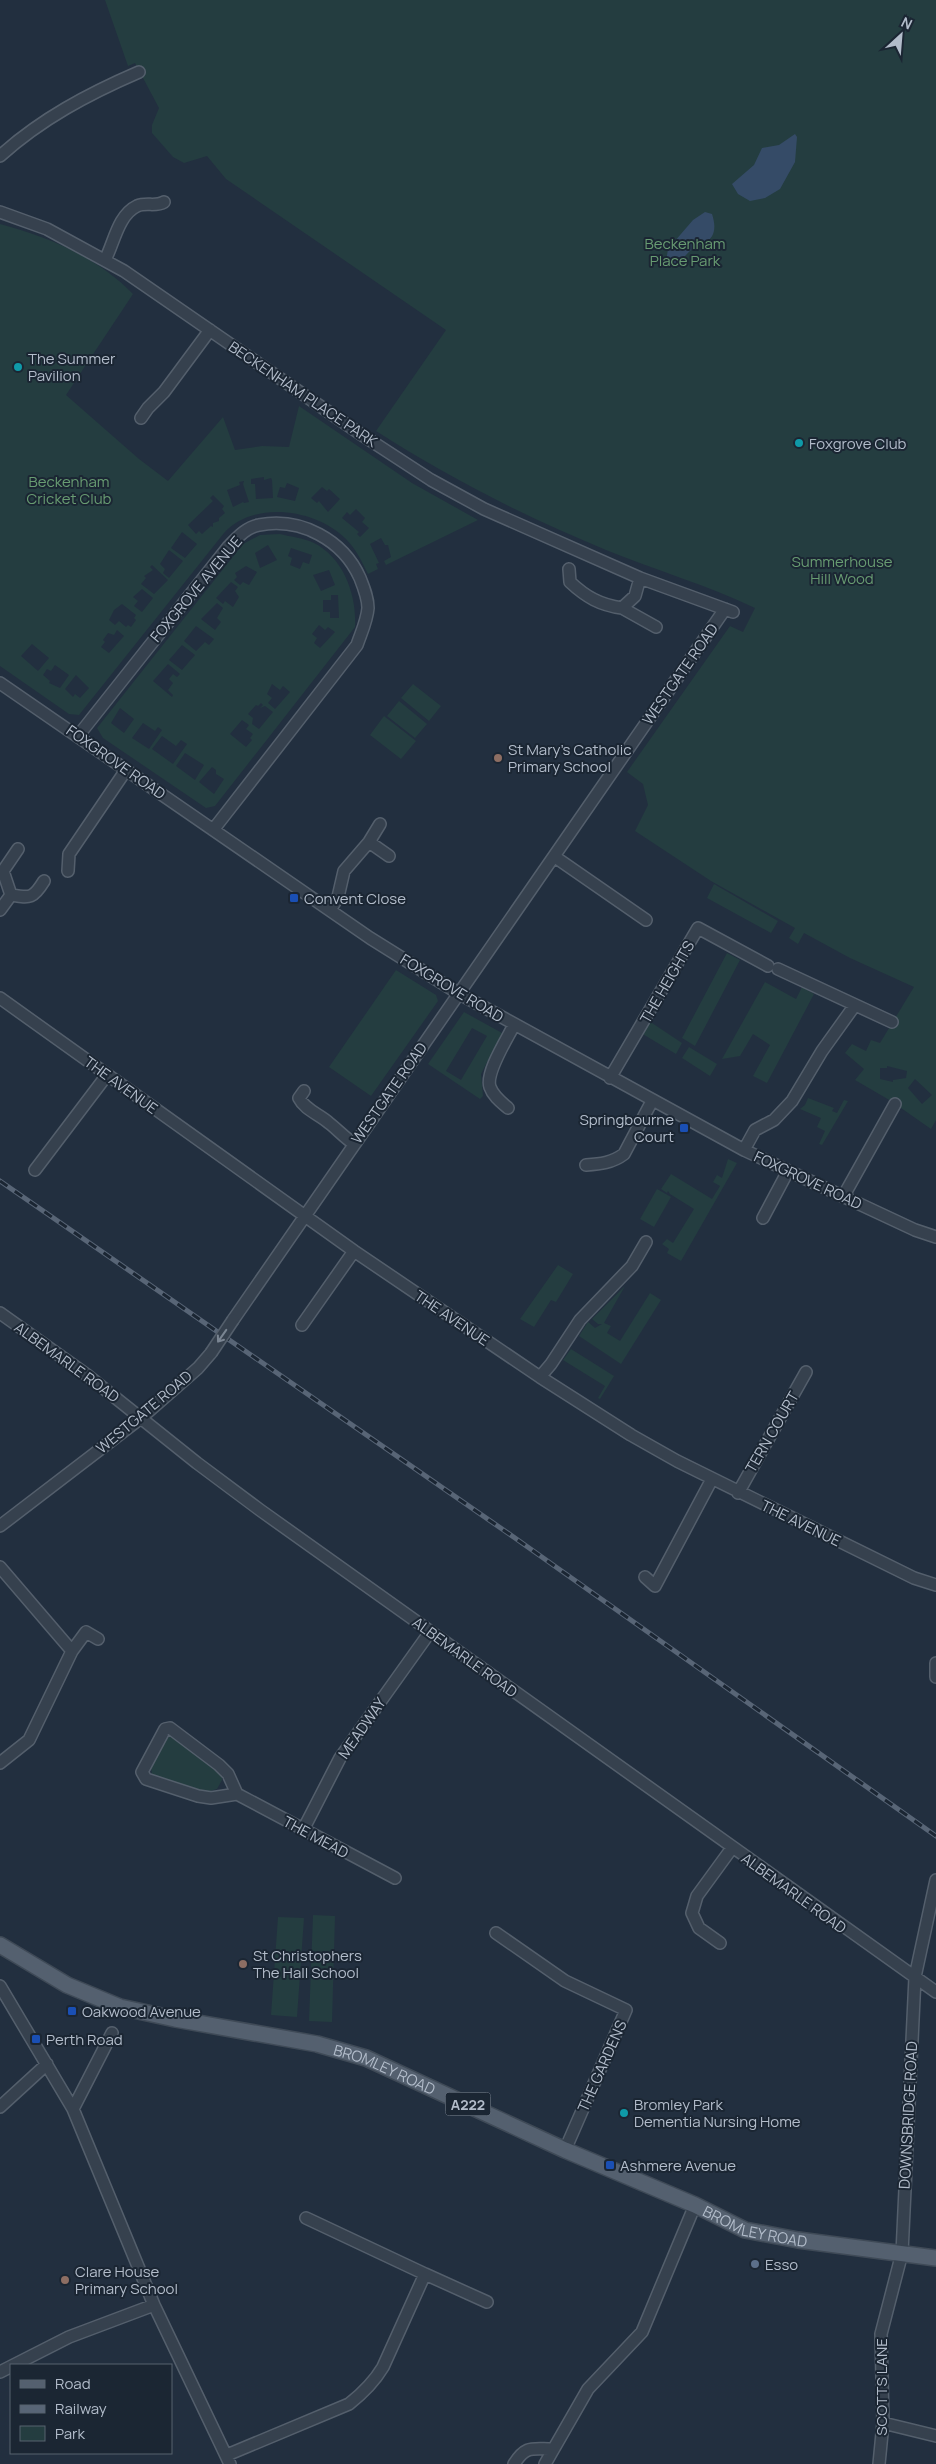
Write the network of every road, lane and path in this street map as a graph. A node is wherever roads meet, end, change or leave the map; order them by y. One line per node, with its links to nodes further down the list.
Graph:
1 (139, 72): 2 (street)
2 (0, 156)
3 (164, 202): 5 (street)
4 (0, 212): 5 (street, BECKENHAM PLACE PARK)
5 (105, 260): 6 (street, BECKENHAM PLACE PARK)
6 (210, 330): 7 (street); 9 (street, BECKENHAM PLACE PARK)
7 (141, 418)
8 (569, 569): 10 (street)
9 (640, 578): 10 (street); 11 (street, BECKENHAM PLACE PARK)
10 (622, 608): 12 (street)
11 (729, 611): 21 (street, WESTGATE ROAD)
12 (656, 627)
13 (0, 683): 14 (street, FOXGROVE ROAD)
14 (78, 736): 15 (street, FOXGROVE ROAD); 17 (street, FOXGROVE AVENUE)
15 (126, 770): 17 (street, FOXGROVE ROAD); 22 (street)
16 (380, 824): 18 (street)
17 (212, 830): 26 (street, FOXGROVE ROAD)
18 (369, 842): 20 (street); 26 (street)
19 (18, 849): 24 (street)
20 (389, 856)
21 (555, 857): 27 (street); 28 (street, WESTGATE ROAD)
22 (68, 872)
23 (44, 882): 24 (street)
24 (10, 895): 25 (street)
25 (0, 910)
26 (330, 910): 28 (street, FOXGROVE ROAD)
27 (646, 920)
28 (458, 993): 32 (street, FOXGROVE ROAD); 39 (street, WESTGATE ROAD)
29 (0, 998): 33 (street, THE AVENUE)
30 (855, 1005): 31 (street, THE HEIGHTS); 34 (street, THE HEIGHTS); 40 (street)
31 (892, 1022)
32 (514, 1025): 34 (street, FOXGROVE ROAD); 38 (street)
33 (106, 1075): 42 (street); 45 (street, THE AVENUE)
34 (610, 1078): 36 (street, FOXGROVE ROAD)
35 (304, 1090): 39 (street)
36 (652, 1101): 40 (street, FOXGROVE ROAD); 41 (street)
37 (895, 1104): 44 (street)
38 (508, 1108)
39 (354, 1144): 45 (street, WESTGATE ROAD)
40 (744, 1150): 43 (street, FOXGROVE ROAD)
41 (586, 1165)
42 (34, 1170)
43 (788, 1171): 44 (street, FOXGROVE ROAD); 46 (street)
44 (843, 1197): 47 (street, FOXGROVE ROAD)
45 (305, 1215): 49 (street, THE AVENUE); 54 (street, WESTGATE ROAD, one-way to 54, bridge)
46 (763, 1218)
47 (936, 1237)
48 (646, 1242): 53 (street)
49 (354, 1251): 51 (street); 53 (street, THE AVENUE)
50 (0, 1313): 54 (street, ALBEMARLE ROAD)
51 (302, 1325)
52 (806, 1372): 56 (street, TERN COURT)
53 (540, 1377): 55 (street, THE AVENUE)
54 (140, 1418): 57 (street, WESTGATE ROAD); 61 (street, ALBEMARLE ROAD)
55 (712, 1479): 56 (street, THE AVENUE); 59 (street)
56 (738, 1493): 60 (street, THE AVENUE)
57 (0, 1526)
58 (0, 1567): 63 (street)
59 (645, 1577)
60 (936, 1584)
61 (430, 1632): 68 (street, MEADWAY); 69 (street, ALBEMARLE ROAD)
62 (98, 1638): 63 (street)
63 (72, 1651): 66 (street)
64 (936, 1663): 65 (street)
65 (936, 1677)
66 (0, 1763)
67 (237, 1794): 67 (street); 68 (street, THE MEAD)
68 (303, 1830): 70 (street, THE MEAD)
69 (732, 1848): 73 (street); 75 (street, ALBEMARLE ROAD)
70 (395, 1878)
71 (936, 1880): 75 (street, DOWNSBRIDGE ROAD)
72 (496, 1933): 82 (street, THE GARDENS)
73 (720, 1943)
74 (0, 1946): 82 (main road, BROMLEY ROAD / A222)
75 (915, 1976): 77 (street, ALBEMARLE ROAD); 85 (street, DOWNSBRIDGE ROAD)
76 (0, 1986): 79 (street)
77 (936, 1992)
78 (112, 2033): 81 (street)
79 (47, 2064): 80 (street); 81 (street)
80 (0, 2107)
81 (73, 2109): 89 (street)
82 (565, 2150): 83 (main road, BROMLEY ROAD / A222)
83 (695, 2205): 85 (main road, BROMLEY ROAD / A222); 93 (street)
84 (306, 2218): 87 (street)
85 (902, 2253): 86 (main road, BROMLEY ROAD / A222); 91 (street, SCOTTS LANE)
86 (936, 2258)
87 (425, 2274): 88 (street); 94 (street)
88 (487, 2302)
89 (154, 2305): 90 (street); 94 (street)
90 (16, 2364)
91 (883, 2423): 92 (street); 97 (street, SCOTTS LANE)
92 (936, 2436)
93 (553, 2449): 95 (street); 96 (street)
94 (228, 2459)
95 (514, 2464)
96 (544, 2464)
97 (879, 2464)

